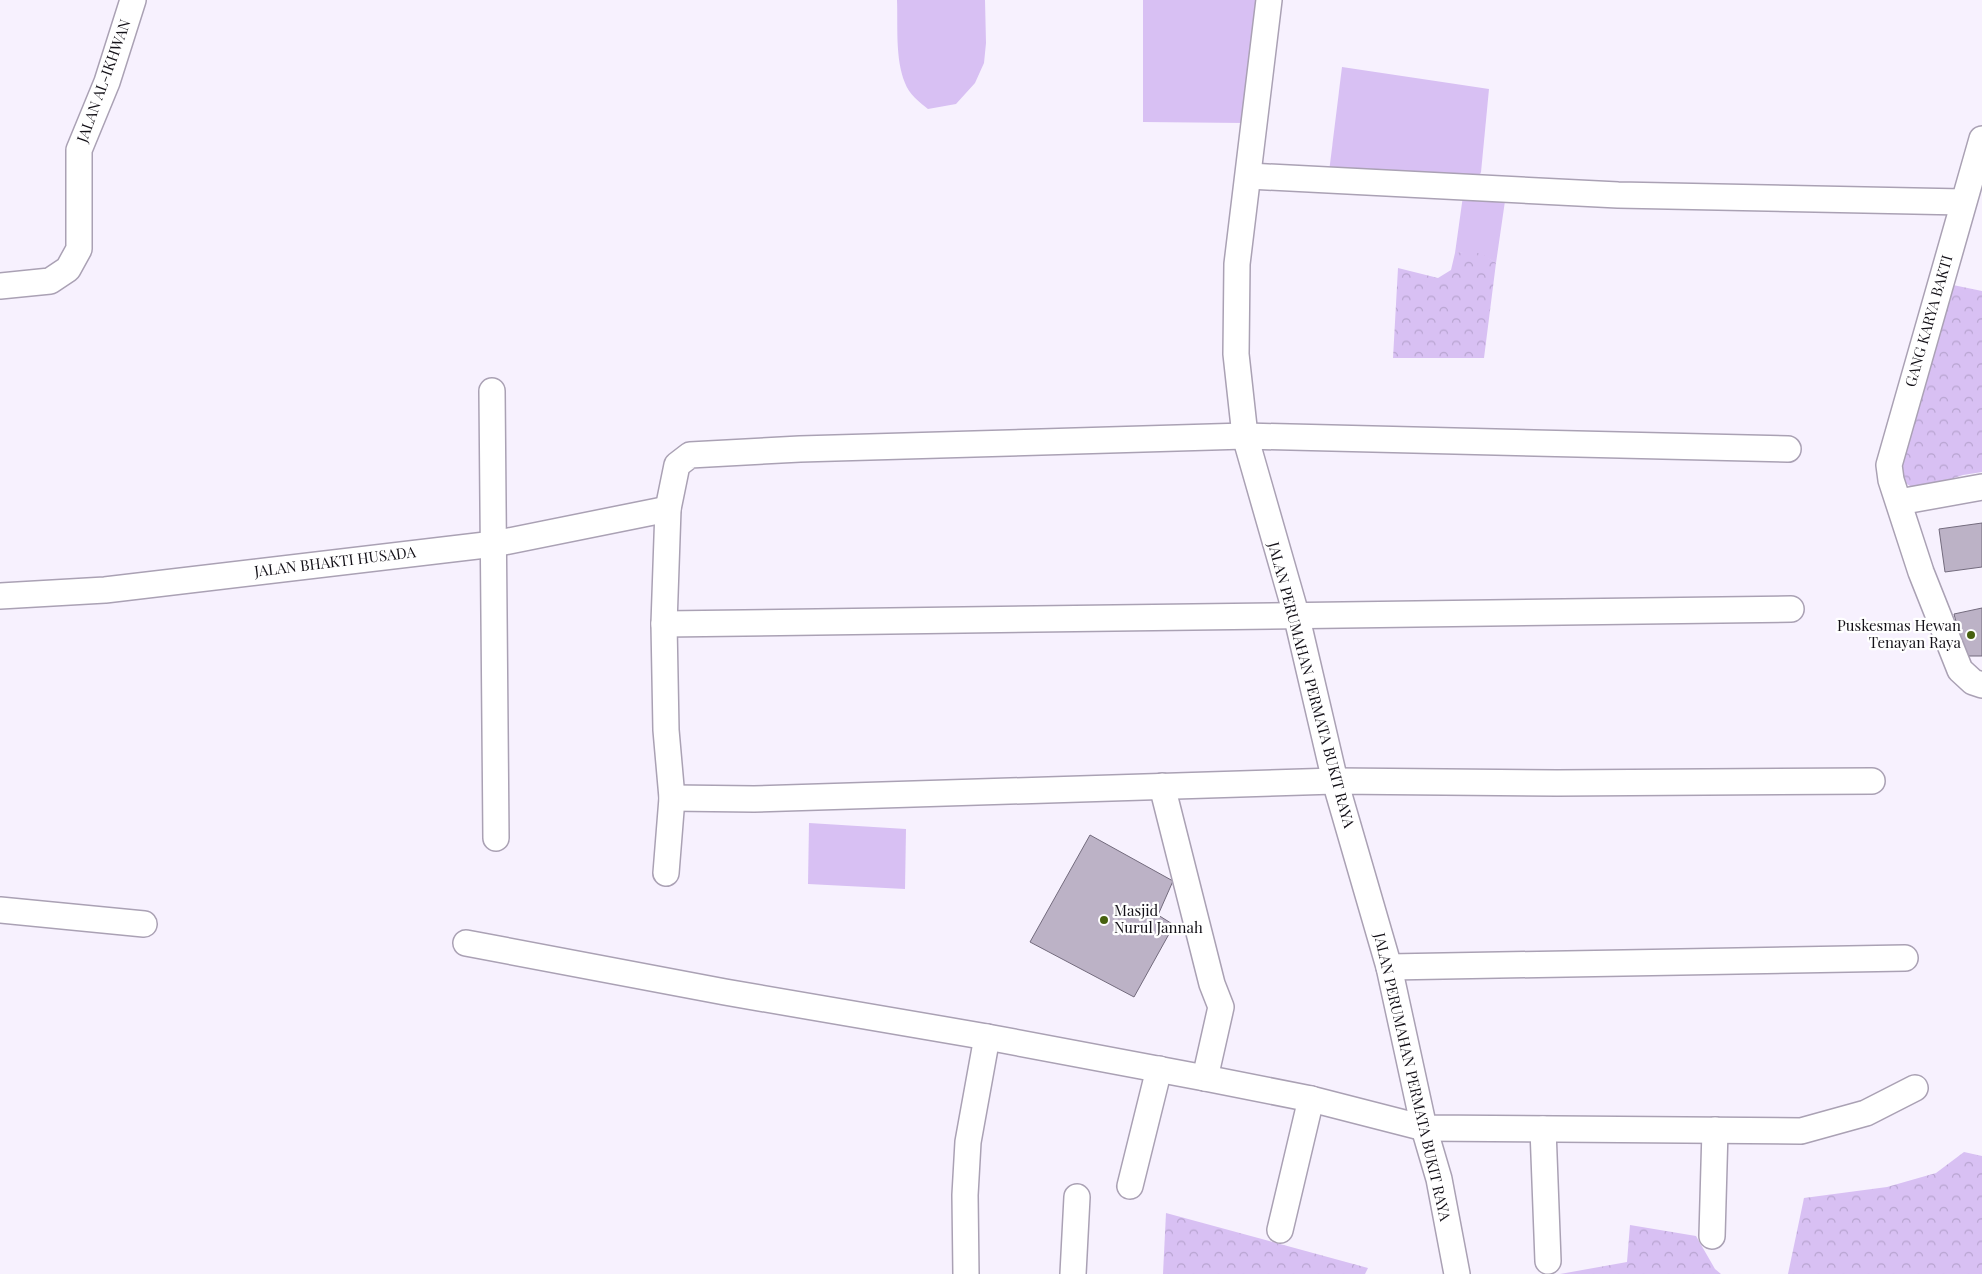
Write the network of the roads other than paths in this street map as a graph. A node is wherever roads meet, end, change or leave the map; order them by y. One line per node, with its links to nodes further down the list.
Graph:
1 (133, 0): 6 (street, JALAN AL-IKHWAN)
2 (1269, 0): 4 (street, JALAN PERUMAHAN PERMATA BUKIT RAYA)
3 (1982, 139): 5 (street, GANG KARYA BAKTI)
4 (1249, 176): 5 (street); 8 (street, JALAN PERUMAHAN PERMATA BUKIT RAYA)
5 (1963, 202): 11 (street, GANG KARYA BAKTI)
6 (0, 286)
7 (492, 391): 13 (street)
8 (1245, 436): 9 (street); 12 (street); 16 (street, JALAN PERUMAHAN PERMATA BUKIT RAYA)
9 (1788, 449)
10 (1982, 487): 11 (street)
11 (1900, 502): 18 (street, GANG KARYA BAKTI)
12 (668, 510): 13 (street, JALAN BHAKTI HUSADA); 17 (street)
13 (494, 544): 14 (street, JALAN BHAKTI HUSADA); 23 (street)
14 (0, 596)
15 (1791, 609): 16 (street)
16 (1296, 614): 17 (street); 19 (street, JALAN PERUMAHAN PERMATA BUKIT RAYA)
17 (664, 624): 22 (street)
18 (1982, 685)
19 (1335, 781): 20 (street); 21 (street); 29 (street, JALAN PERUMAHAN PERMATA BUKIT RAYA)
20 (1872, 781)
21 (1162, 786): 22 (street); 32 (street)
22 (672, 798): 24 (street)
23 (496, 838)
24 (666, 873)
25 (1, 914): 26 (street)
26 (144, 924)
27 (466, 943): 30 (street)
28 (1905, 958): 29 (street)
29 (1389, 967): 35 (street, JALAN PERUMAHAN PERMATA BUKIT RAYA)
30 (987, 1037): 31 (street); 43 (street)
31 (1159, 1069): 32 (street); 38 (street)
32 (1205, 1078): 34 (street)
33 (1915, 1088): 37 (street)
34 (1311, 1099): 35 (street); 40 (street)
35 (1424, 1128): 36 (street); 45 (street, JALAN PERUMAHAN PERMATA BUKIT RAYA)
36 (1543, 1129): 37 (street); 42 (street)
37 (1715, 1130): 41 (street)
38 (1130, 1186)
39 (1077, 1197): 44 (street)
40 (1280, 1230)
41 (1712, 1236)
42 (1548, 1261)
43 (966, 1274)
44 (1073, 1274)
45 (1456, 1274)

